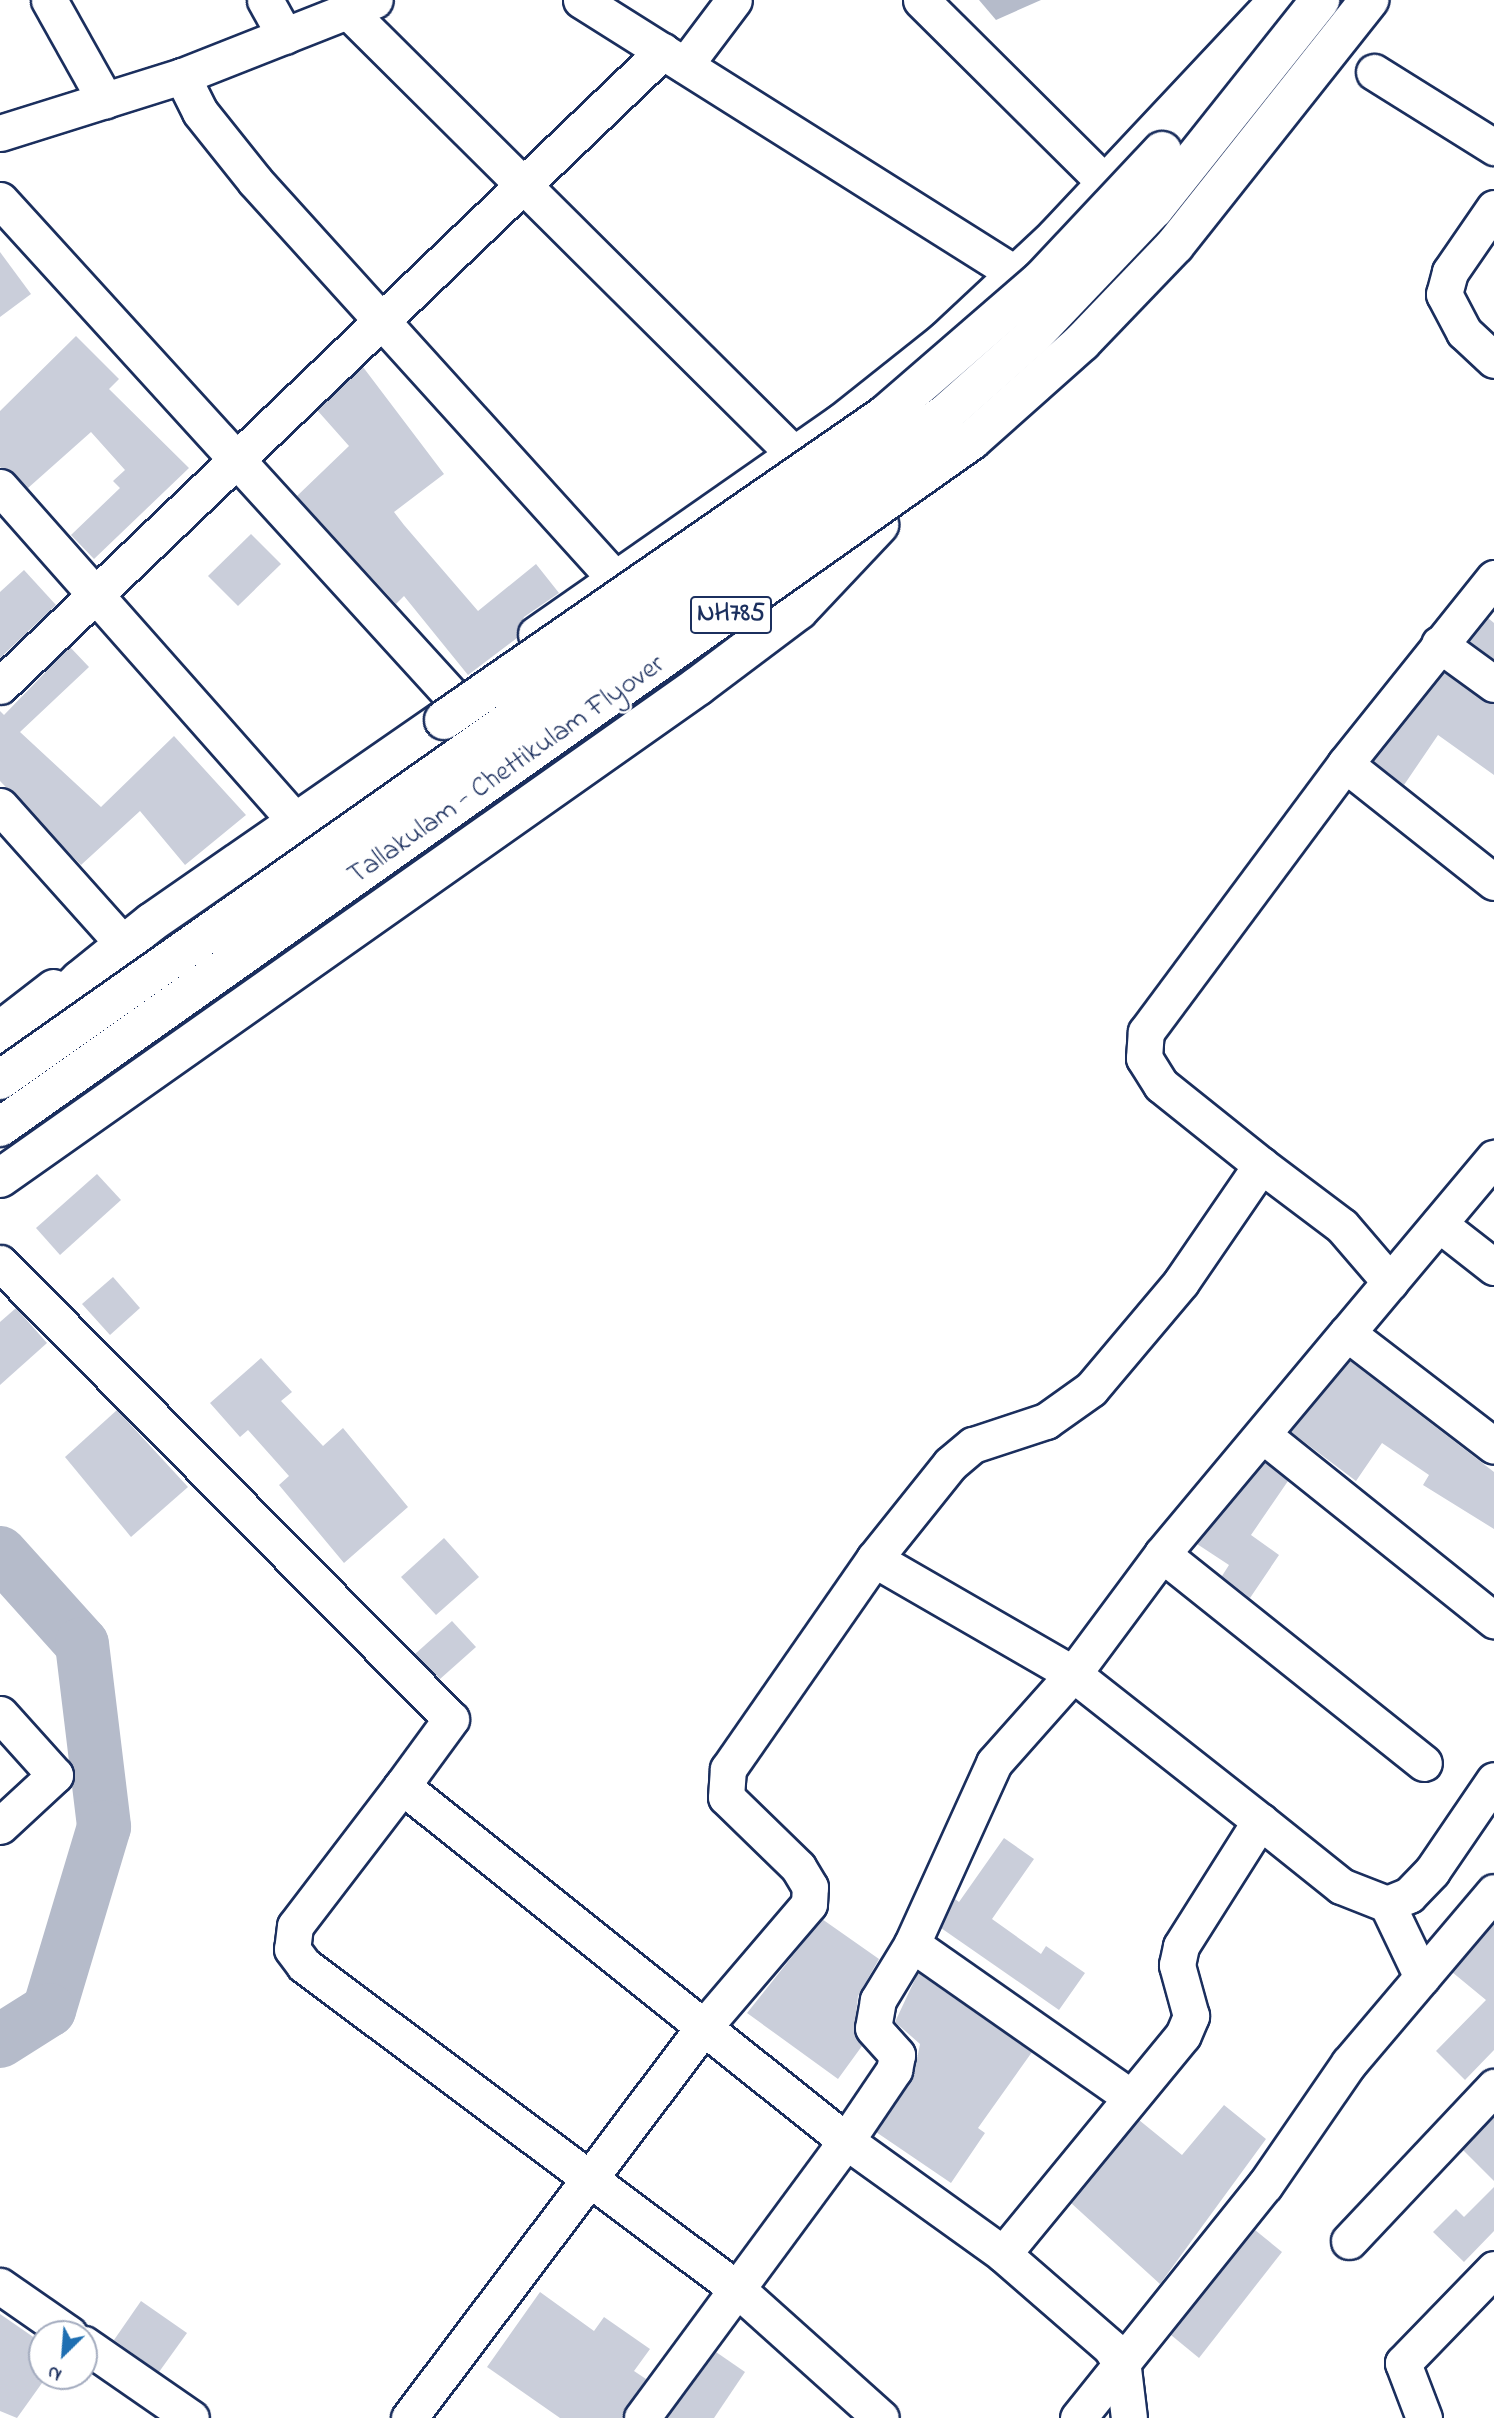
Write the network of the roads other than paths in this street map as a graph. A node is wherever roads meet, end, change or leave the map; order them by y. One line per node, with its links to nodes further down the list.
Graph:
1 (49, 0): 15 (street)
2 (265, 0): 11 (street)
3 (581, 0): 12 (street)
4 (734, 0): 12 (street)
5 (921, 0): 18 (street)
6 (1276, 0): 18 (street)
7 (1303, 0): 43 (highway, bridge)
8 (1320, 0): 44 (highway, Tallakulam - Chettikulam Flyover / NH785, bridge)
9 (1369, 0): 45 (highway, Tallakulam - Chettikulam Flyover / NH785, bridge)
10 (361, 6): 11 (street); 19 (street)
11 (285, 36): 14 (street)
12 (674, 58): 19 (street); 22 (street)
13 (1374, 72): 17 (street)
14 (182, 76): 15 (street); 23 (street)
15 (104, 100): 16 (street)
16 (0, 133)
17 (1494, 148)
18 (1104, 182): 22 (street)
19 (521, 187): 23 (street); 25 (street)
20 (0, 200): 26 (street)
21 (1494, 208): 24 (street)
22 (1016, 274): 25 (street)
23 (383, 319): 26 (street); 29 (street)
24 (1494, 360)
25 (794, 454): 29 (street)
26 (237, 459): 31 (street); 36 (street)
27 (0, 487): 31 (street)
28 (879, 525): 48 (highway)
29 (616, 576): 33 (street); 36 (street)
30 (1494, 578): 32 (street)
31 (95, 595): 35 (street); 39 (street)
32 (1439, 644): 34 (street); 37 (street)
33 (681, 665)
34 (1494, 684)
35 (0, 686)
36 (452, 696): 39 (street)
37 (1345, 764): 40 (street); 47 (street)
38 (0, 806): 41 (street)
39 (289, 814): 41 (street)
40 (1494, 882)
41 (118, 938): 42 (street)
42 (0, 1028)
43 (0, 1058)
44 (0, 1080)
45 (0, 1127)
46 (1494, 1158): 49 (street)
47 (1261, 1165): 52 (street); 57 (street)
48 (0, 1178)
49 (1439, 1224): 51 (street); 52 (street)
50 (0, 1263): 63 (street)
51 (1494, 1267)
52 (1390, 1282): 53 (street)
53 (1347, 1333): 54 (street); 55 (street)
54 (1264, 1436): 56 (street); 58 (street)
55 (1494, 1446)
56 (1162, 1554): 59 (street); 61 (street)
57 (874, 1559): 59 (street); 70 (street)
58 (1494, 1620)
59 (1073, 1674): 64 (street); 68 (street)
60 (0, 1714): 65 (street)
61 (1424, 1763)
62 (1494, 1780): 67 (street)
63 (402, 1786): 70 (street); 74 (street)
64 (1260, 1821): 67 (street); 72 (street)
65 (0, 1826)
66 (1494, 1892): 69 (street)
67 (1387, 1904): 69 (street)
68 (912, 1944): 72 (street); 73 (street)
69 (1422, 1977): 82 (street)
70 (703, 2028): 73 (street); 74 (street)
71 (1494, 2087): 75 (street)
72 (1128, 2095): 76 (street)
73 (846, 2141): 76 (street); 79 (street)
74 (591, 2185): 79 (street); 84 (street)
75 (1349, 2241)
76 (1003, 2253): 82 (street)
77 (1494, 2269): 89 (street)
78 (0, 2286): 80 (street)
79 (737, 2290): 85 (street); 86 (street)
80 (49, 2320)
81 (98, 2354): 83 (street)
82 (1123, 2368): 87 (street); 88 (street)
83 (191, 2418)
84 (409, 2418)
85 (642, 2418)
86 (881, 2418)
87 (1078, 2418)
88 (1129, 2418)
89 (1424, 2418)

